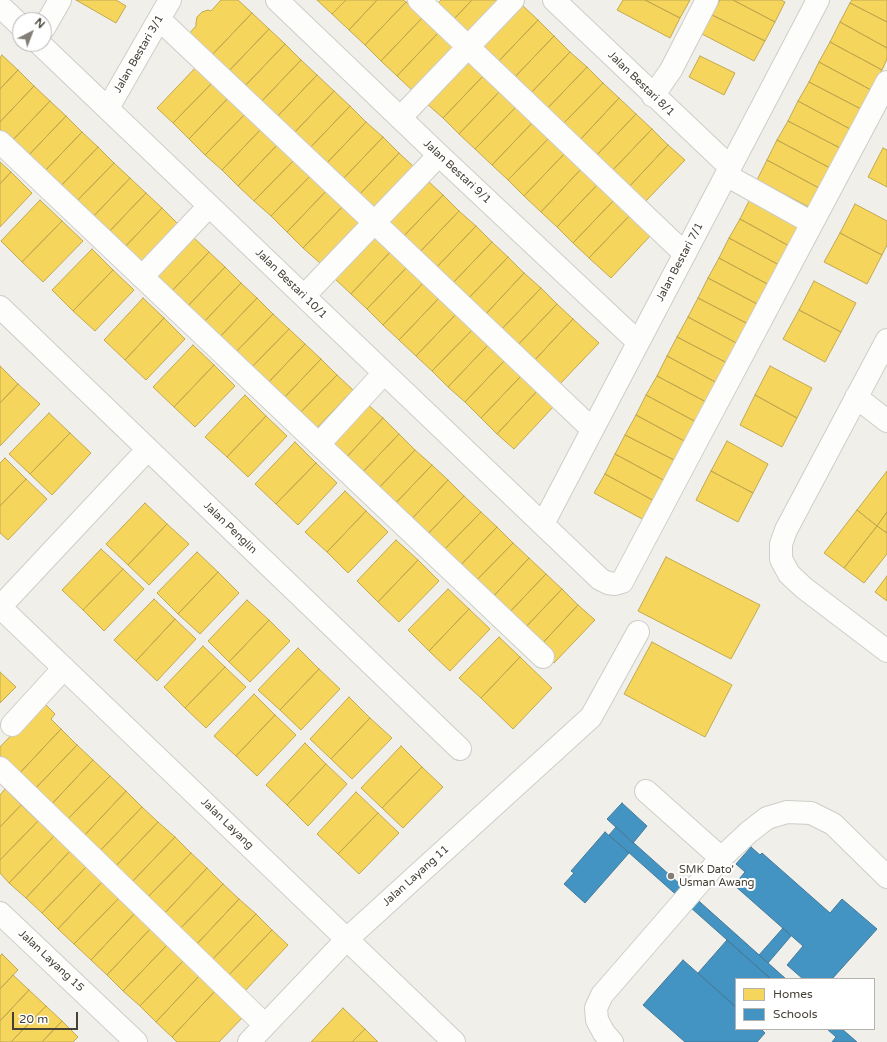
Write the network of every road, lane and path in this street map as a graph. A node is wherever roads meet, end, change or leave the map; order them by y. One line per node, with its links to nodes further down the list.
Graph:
1 (60, 0): 10 (street)
2 (170, 0): 12 (street, Jalan Bestari 3/1)
3 (278, 0): 18 (street, Jalan Bestari 9/1)
4 (419, 0): 13 (street)
5 (513, 0): 13 (street)
6 (554, 0): 16 (street, Jalan Bestari 8/1)
7 (707, 0): 16 (street)
8 (818, 0): 21 (street, Jalan Bestari 7/1)
9 (0, 6): 11 (street)
10 (52, 14)
11 (12, 17)
12 (159, 19): 17 (street, Jalan Bestari 3/1); 23 (street)
13 (468, 46): 18 (street); 25 (street)
14 (48, 52): 17 (street, Jalan Bestari 10/1)
15 (887, 82): 24 (street)
16 (653, 96): 21 (street, Jalan Bestari 8/1)
17 (108, 108): 22 (street, Jalan Bestari 10/1)
18 (400, 118): 20 (street, Jalan Bestari 9/1)
19 (0, 142): 26 (street)
20 (439, 155): 23 (street); 30 (street, Jalan Bestari 9/1)
21 (728, 171): 24 (street, Jalan Bestari 8/1); 25 (street, Jalan Bestari 7/1)
22 (209, 206): 26 (street); 27 (street, Jalan Bestari 10/1)
23 (374, 222): 27 (street); 34 (street)
24 (812, 223): 37 (street, Jalan Bestari 10/1)
25 (685, 254): 30 (street, Jalan Bestari 7/1)
26 (142, 277): 35 (street)
27 (304, 296): 31 (street, Jalan Bestari 10/1)
28 (0, 307): 36 (street, Jalan Penglin)
29 (887, 340): 32 (street)
30 (638, 342): 34 (street, Jalan Bestari 7/1)
31 (384, 373): 35 (street); 37 (street, Jalan Bestari 10/1)
32 (856, 398): 33 (street); 40 (street)
33 (887, 421)
34 (592, 429): 37 (street, Jalan Bestari 7/1)
35 (319, 444): 41 (street)
36 (148, 449): 38 (street); 44 (street, Jalan Penglin)
37 (543, 524)
38 (0, 607): 42 (street, Jalan Layang)
39 (638, 632): 50 (street, Jalan Layang 11)
40 (887, 651)
41 (543, 657)
42 (64, 668): 43 (street); 50 (street, Jalan Layang)
43 (12, 725)
44 (460, 749)
45 (0, 768): 51 (street)
46 (646, 791): 47 (street)
47 (721, 858): 48 (street); 55 (street)
48 (887, 877)
49 (0, 913): 52 (street, Jalan Layang 15)
50 (347, 939): 51 (street, Jalan Layang 11); 54 (street, Jalan Layang)
51 (265, 1025): 53 (street, Jalan Layang 11)
52 (136, 1042)
53 (249, 1042)
54 (454, 1042)
55 (612, 1042)

